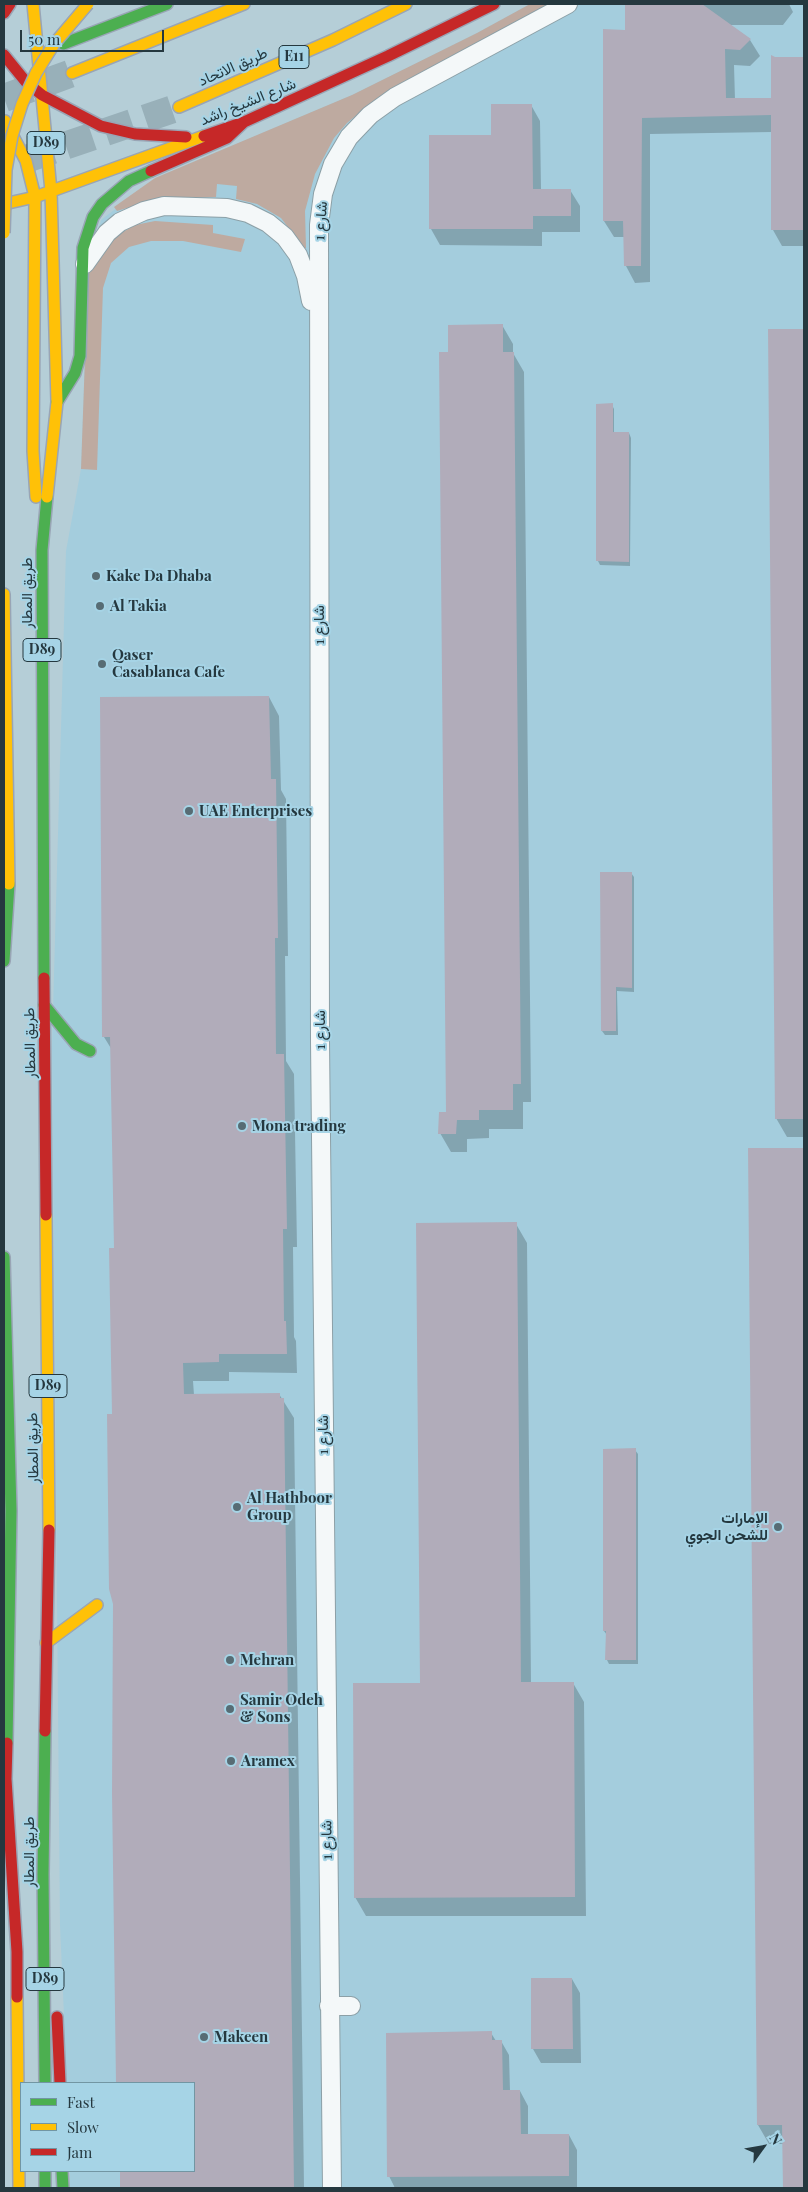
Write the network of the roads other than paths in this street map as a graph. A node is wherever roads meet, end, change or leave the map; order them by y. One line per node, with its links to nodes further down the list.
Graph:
1 (10, 4): 10 (main road)
2 (32, 4): 14 (main road, طريق المطار / D89)
3 (41, 4): 16 (main road)
4 (88, 4): 24 (main road, bridge)
5 (167, 4): 11 (main road)
6 (244, 4): 13 (main road)
7 (406, 4): 15 (main road, طريق الاتحاد / E11)
8 (494, 4): 18 (main road, شارع الشيخ راشد)
9 (568, 4): 26 (street, شارع 1)
10 (4, 14)
11 (63, 44)
12 (4, 56): 14 (main road)
13 (72, 73)
14 (42, 95): 16 (main road); 21 (main road, طريق المطار / D89)
15 (179, 107)
16 (85, 118): 19 (main road)
17 (4, 120): 22 (main road)
18 (244, 122): 19 (main road, شارع الشيخ راشد); 25 (main road)
19 (204, 136): 21 (main road, شارع الشيخ راشد)
20 (4, 178): 22 (main road)
21 (51, 191): 22 (main road, شارع الشيخ راشد); 27 (main road, طريق المطار / D89)
22 (35, 197): 23 (main road, شارع الشيخ راشد); 28 (main road)
23 (4, 204)
24 (4, 233)
25 (82, 268): 26 (street); 27 (main road)
26 (318, 334): 40 (street, شارع 1)
27 (57, 402): 28 (main road, طريق المطار / D89)
28 (42, 550): 32 (main road, طريق المطار / D89)
29 (4, 594): 30 (main road)
30 (5, 726): 31 (main road)
31 (4, 960)
32 (44, 1005): 33 (main road); 36 (main road, طريق المطار / D89)
33 (90, 1051)
34 (4, 1257): 37 (main road, طريق المطار / D89)
35 (97, 1605): 36 (main road)
36 (46, 1643): 39 (main road, طريق المطار / D89)
37 (9, 1839): 38 (main road); 46 (main road, طريق المطار / D89)
38 (4, 1862)
39 (43, 1874): 42 (main road, طريق المطار / D89); 43 (main road)
40 (329, 2006): 41 (street); 49 (street, شارع 1)
41 (351, 2006)
42 (45, 2082)
43 (60, 2082)
44 (45, 2172): 47 (main road)
45 (62, 2172): 48 (main road)
46 (19, 2188)
47 (45, 2188)
48 (63, 2188)
49 (332, 2188)

